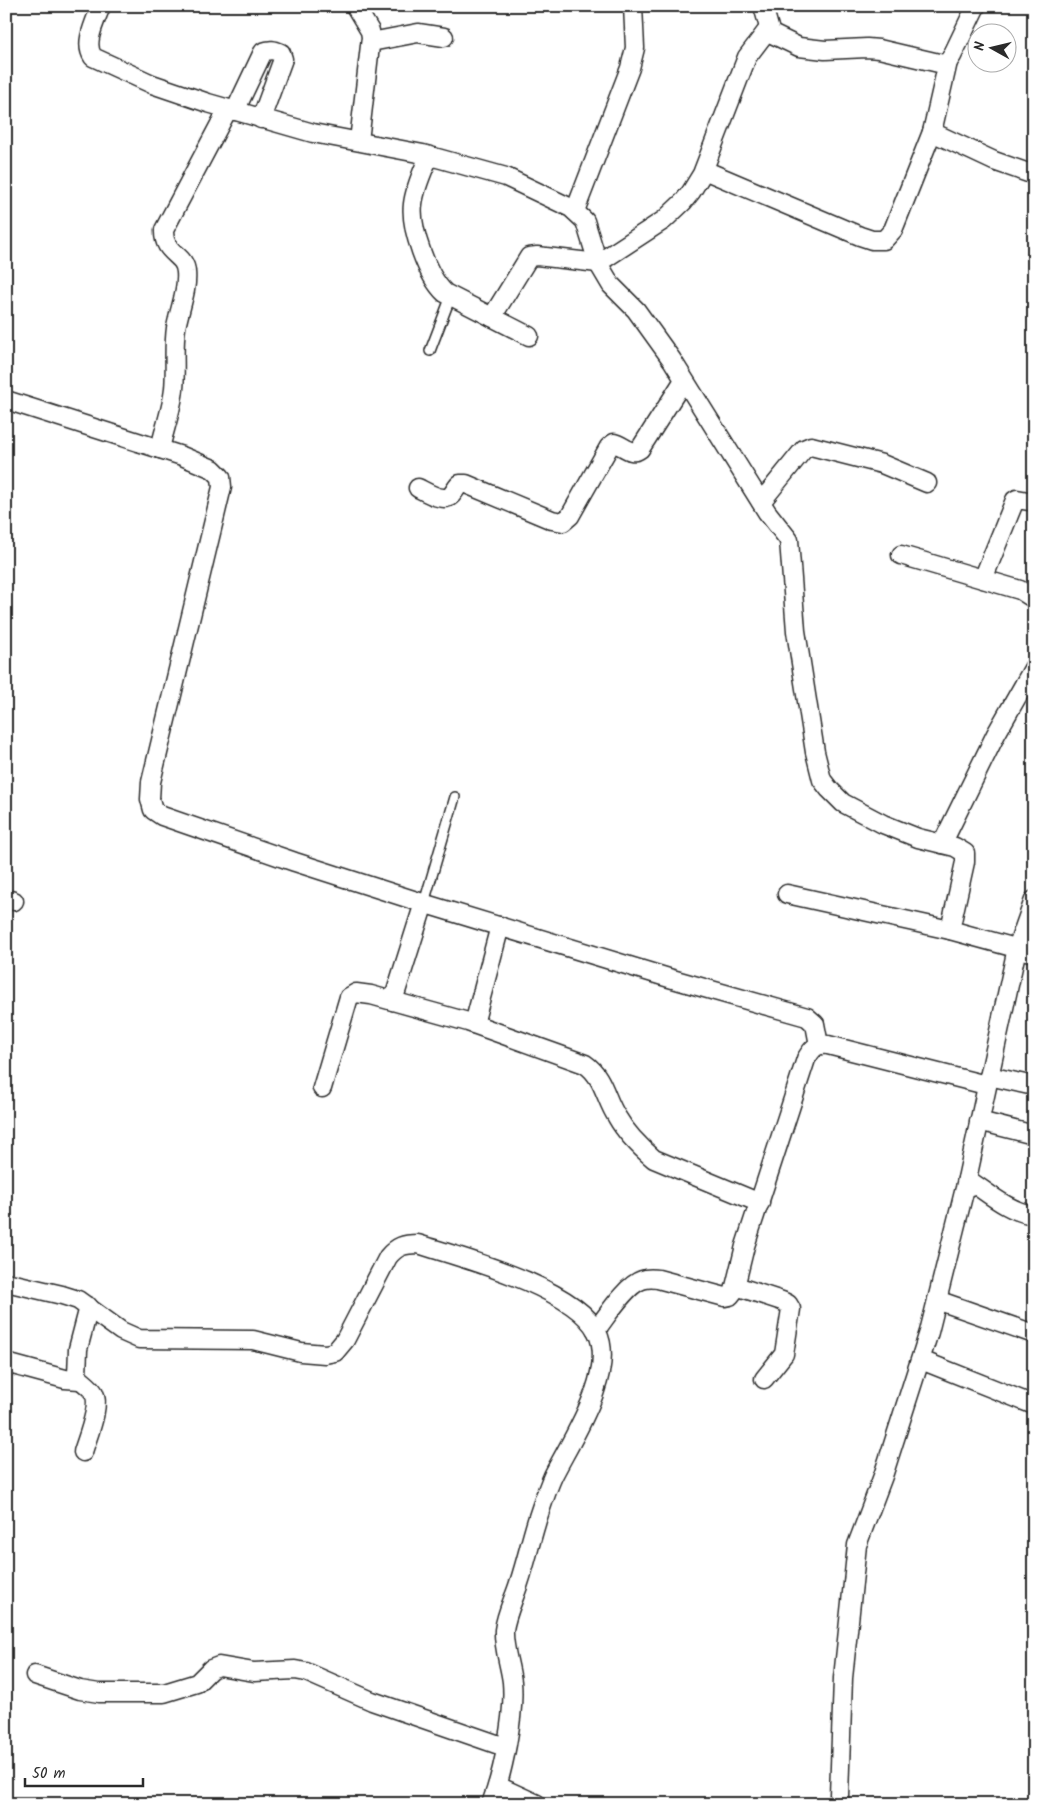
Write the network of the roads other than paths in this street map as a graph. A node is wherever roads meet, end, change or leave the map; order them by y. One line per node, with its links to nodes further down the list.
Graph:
1 (101, 6): 10 (street)
2 (355, 6): 8 (street)
3 (633, 6): 17 (street)
4 (763, 6): 6 (street)
5 (976, 6): 9 (street)
6 (769, 28): 9 (street); 15 (street)
7 (444, 37): 8 (street)
8 (371, 42): 13 (street)
9 (948, 62): 12 (street)
10 (232, 110): 11 (street); 11 (street); 25 (street)
11 (261, 119): 13 (street)
12 (932, 132): 15 (street); 16 (street)
13 (359, 141): 14 (street)
14 (429, 156): 17 (street); 19 (street)
15 (704, 170): 18 (street)
16 (1034, 175)
17 (575, 210): 18 (street)
18 (598, 263): 20 (street); 23 (street)
19 (451, 296): 20 (street); 22 (lane)
20 (492, 317): 21 (street)
21 (529, 336)
22 (430, 351)
23 (684, 380): 27 (street); 28 (street)
24 (6, 400): 25 (street)
25 (160, 449): 38 (street)
26 (927, 483): 28 (street)
27 (418, 488)
28 (762, 502): 35 (street)
29 (1034, 502): 31 (street)
30 (901, 555): 31 (street)
31 (983, 579): 32 (street)
32 (1034, 599)
33 (1034, 667): 35 (street)
34 (455, 797): 38 (lane)
35 (942, 844): 40 (street)
36 (788, 894): 40 (street)
37 (1034, 900): 41 (street)
38 (424, 903): 39 (street); 43 (street)
39 (500, 926): 44 (street); 45 (street)
40 (950, 930): 41 (street)
41 (1017, 948): 42 (street); 46 (street)
42 (1034, 953)
43 (393, 1001): 44 (street); 48 (street)
44 (474, 1024): 52 (street)
45 (819, 1045): 46 (street); 52 (street)
46 (988, 1080): 47 (street); 49 (street)
47 (1034, 1086)
48 (322, 1088)
49 (979, 1121): 50 (street); 51 (street)
50 (1034, 1135)
51 (967, 1178): 53 (street); 56 (street)
52 (760, 1203): 55 (street)
53 (1034, 1215)
54 (6, 1282): 57 (street)
55 (736, 1286): 58 (street); 62 (street)
56 (937, 1300): 59 (street); 60 (street)
57 (89, 1307): 58 (street); 63 (street)
58 (596, 1330): 67 (street)
59 (1034, 1334)
60 (921, 1360): 64 (street); 71 (street)
61 (6, 1363): 63 (street)
62 (764, 1379)
63 (80, 1380): 65 (street)
64 (1034, 1405)
65 (83, 1452)
66 (35, 1675): 67 (street)
67 (506, 1747): 68 (street)
68 (498, 1786): 69 (street); 70 (street)
69 (491, 1804)
70 (537, 1804)
71 (840, 1804)

